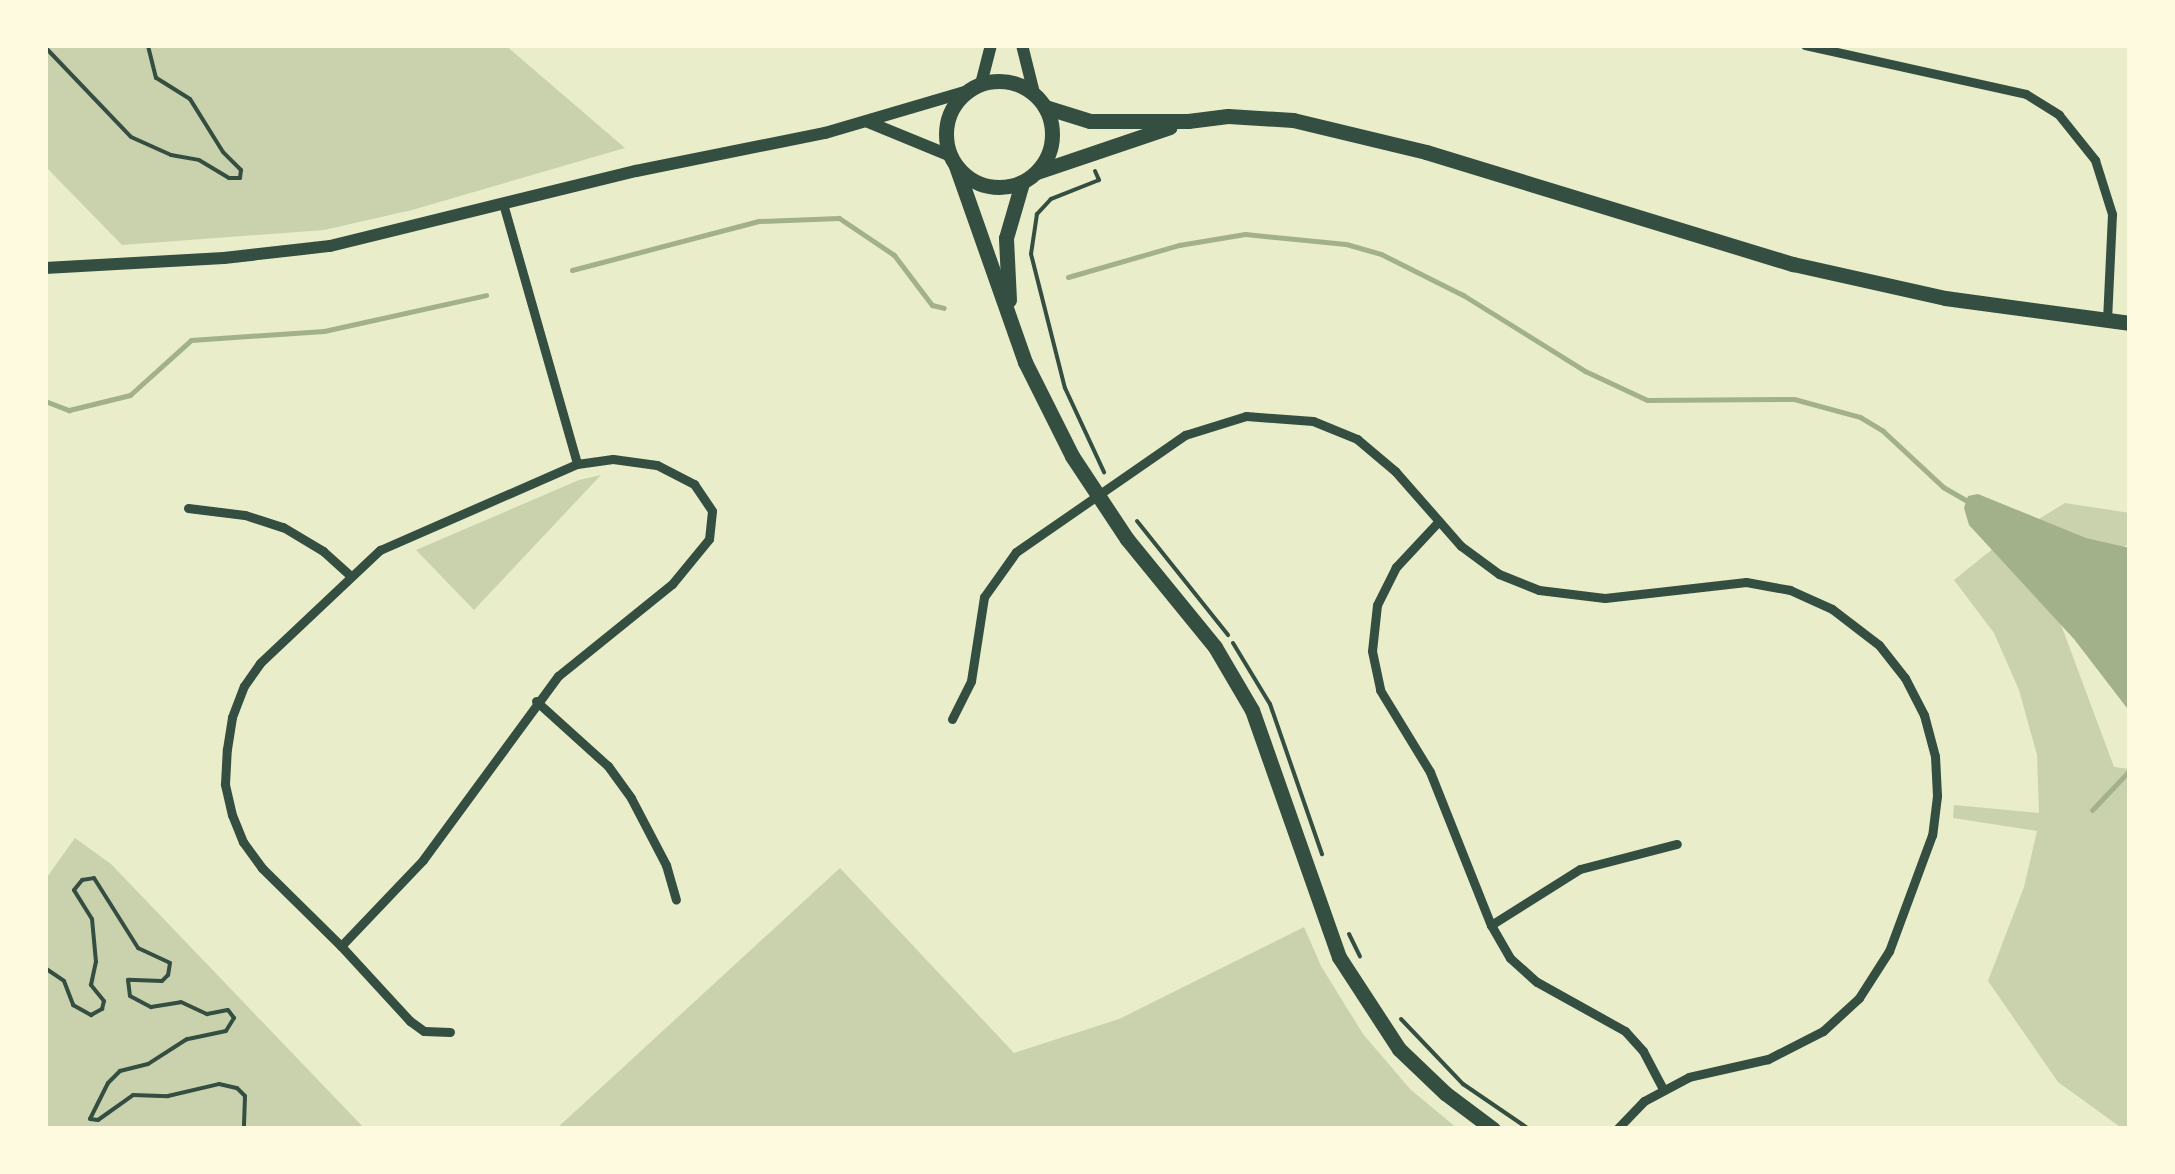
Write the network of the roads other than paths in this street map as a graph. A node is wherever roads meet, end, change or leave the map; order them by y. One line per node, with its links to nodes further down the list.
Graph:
1 (990, 45): 4 (main road)
2 (1022, 45): 5 (main road)
3 (1805, 45): 15 (street)
4 (974, 87): 5 (main road); 8 (main road); 9 (main road)
5 (1034, 94): 6 (main road)
6 (1046, 107): 7 (main road); 10 (main road)
7 (1188, 121): 10 (main road); 15 (main road)
8 (868, 122): 9 (main road); 12 (main road)
9 (954, 161): 11 (main road); 14 (main road)
10 (1037, 172): 11 (main road)
11 (1022, 183): 14 (main road)
12 (504, 206): 13 (main road); 17 (street)
13 (45, 268)
14 (1010, 319): 18 (main road)
15 (2107, 320): 16 (main road)
16 (2130, 323)
17 (578, 464): 21 (street); 22 (street)
18 (1094, 495): 20 (street); 23 (street); 30 (main road)
19 (188, 508): 21 (street)
20 (1438, 522): 26 (street); 29 (street)
21 (350, 575): 27 (street)
22 (536, 701): 25 (street); 27 (street)
23 (952, 720)
24 (1676, 844): 26 (street)
25 (676, 900)
26 (1491, 925): 29 (street)
27 (340, 946): 28 (street)
28 (450, 1032)
29 (1663, 1090): 31 (street)
30 (1493, 1129)
31 (1617, 1129)

